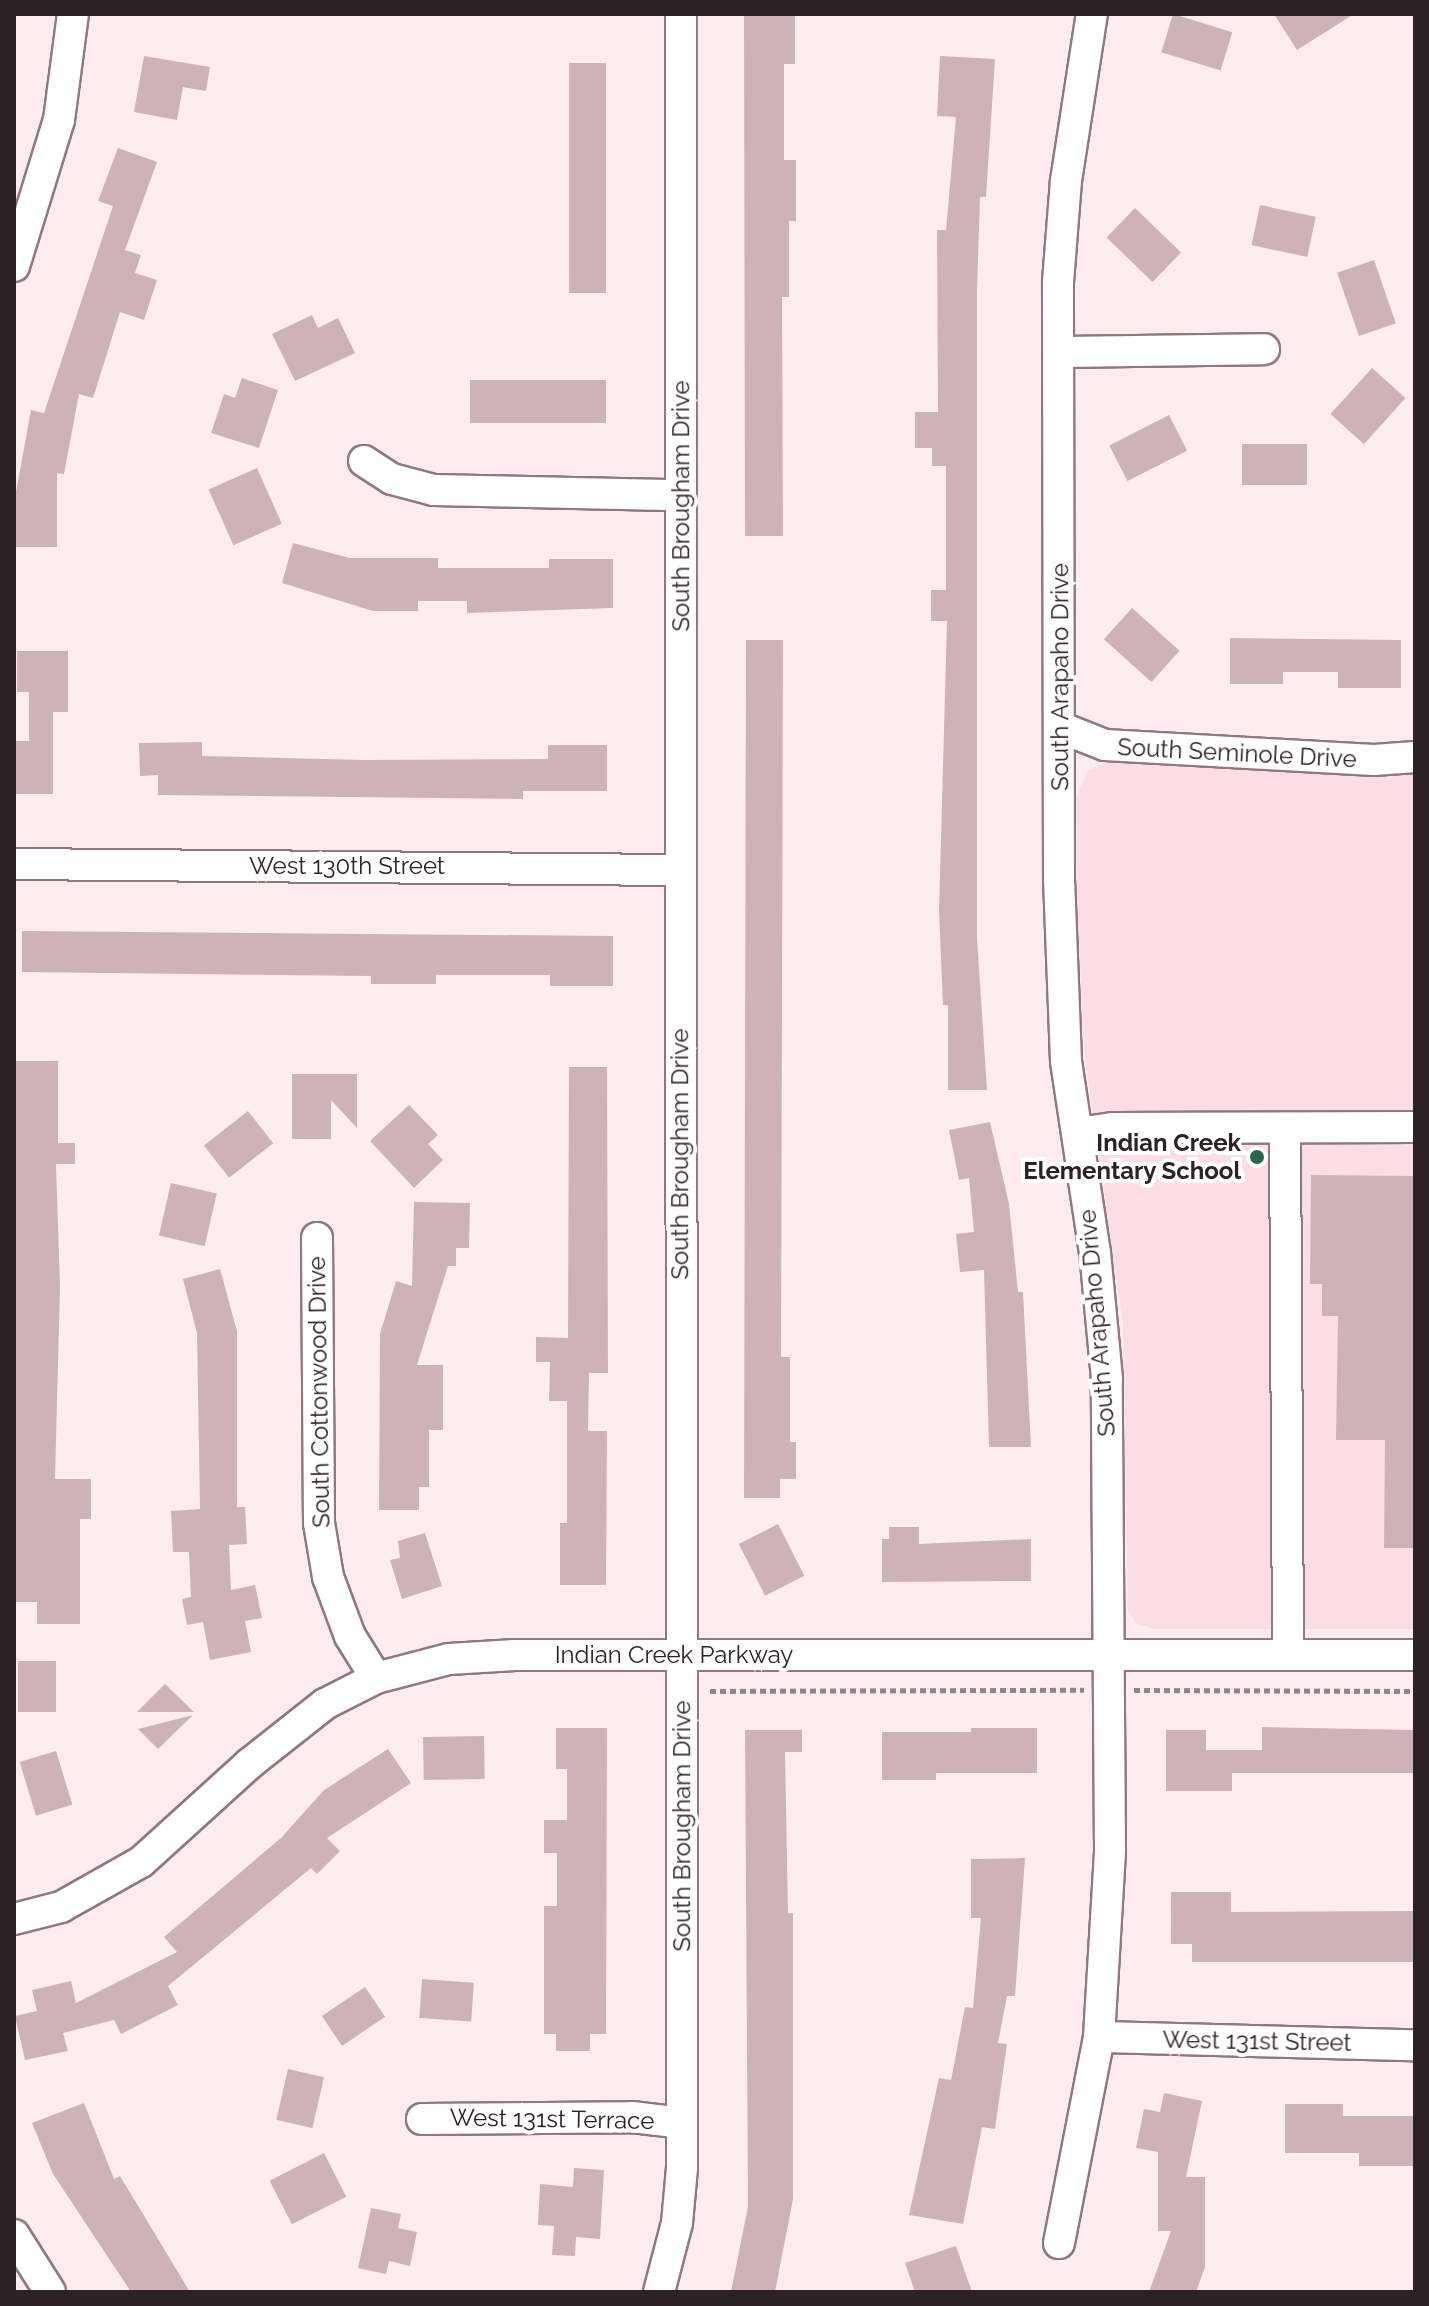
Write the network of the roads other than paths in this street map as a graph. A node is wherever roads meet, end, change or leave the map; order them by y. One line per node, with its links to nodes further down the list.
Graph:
1 (73, 14): 4 (street)
2 (681, 14): 8 (street, South Brougham Drive)
3 (1092, 14): 6 (street, South Arapaho Drive)
4 (14, 266)
5 (1264, 349): 6 (street)
6 (1060, 352): 9 (street, South Arapaho Drive)
7 (364, 461): 8 (street)
8 (679, 495): 12 (street, South Brougham Drive)
9 (1062, 728): 10 (street, South Seminole Drive); 15 (street, South Arapaho Drive)
10 (1415, 757)
11 (14, 864): 12 (street, West 130th Street)
12 (679, 870): 20 (street, South Brougham Drive)
13 (1415, 1127): 14 (street)
14 (1285, 1128): 15 (street); 18 (street)
15 (1077, 1133): 17 (street, South Arapaho Drive)
16 (317, 1238): 21 (street, South Cottonwood Drive)
17 (1110, 1655): 18 (street, Indian Creek Parkway); 20 (street, Indian Creek Parkway); 23 (street, South Arapaho Drive)
18 (1288, 1655): 19 (street, Indian Creek Parkway)
19 (1415, 1655)
20 (681, 1656): 21 (street, Indian Creek Parkway); 26 (street, South Brougham Drive)
21 (376, 1678): 22 (street, Indian Creek Parkway)
22 (14, 1919)
23 (1099, 2037): 24 (street, West 131st Street); 28 (street, South Arapaho Drive)
24 (1415, 2045)
25 (422, 2119): 26 (street, West 131st Terrace)
26 (682, 2123): 30 (street, South Brougham Drive)
27 (14, 2235): 29 (street)
28 (1059, 2243)
29 (50, 2292)
30 (659, 2292)

